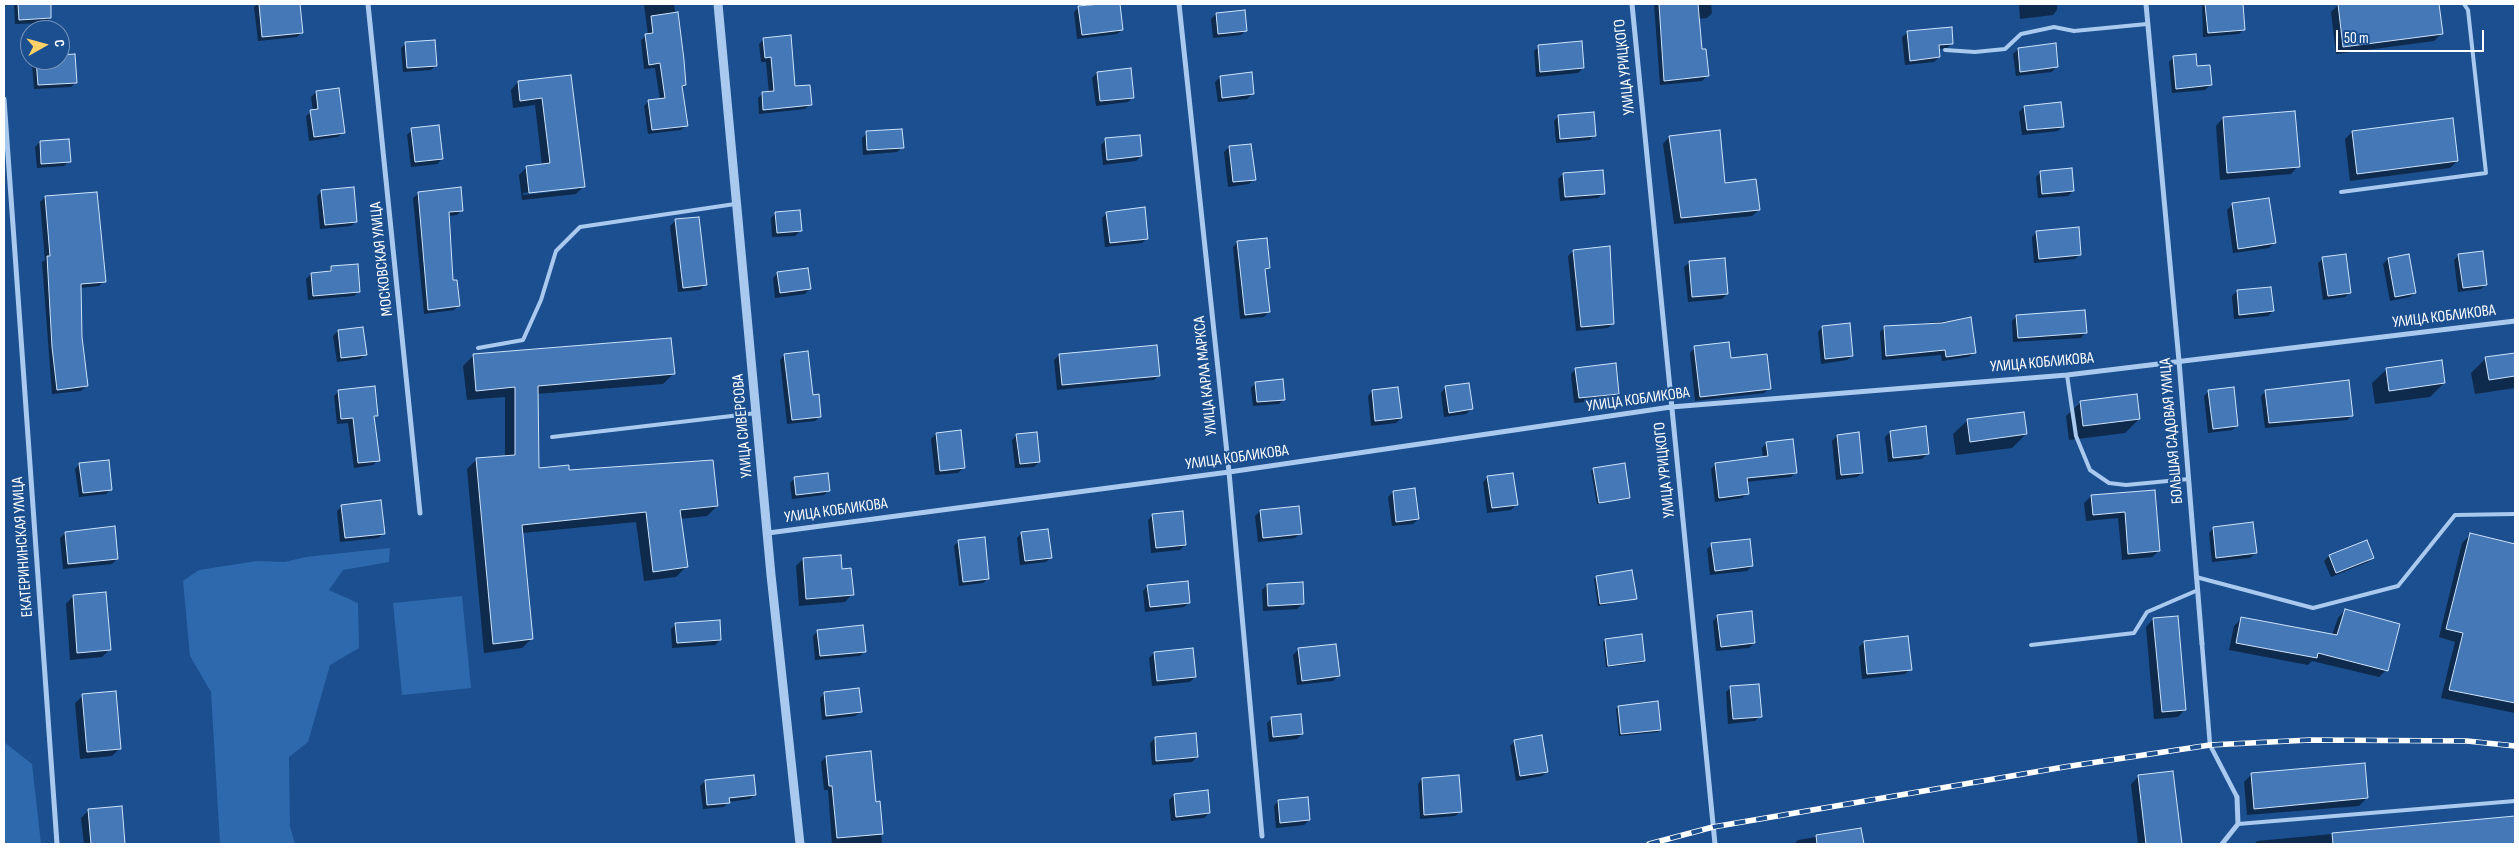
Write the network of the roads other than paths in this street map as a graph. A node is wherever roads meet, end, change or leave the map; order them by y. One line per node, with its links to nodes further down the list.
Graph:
1 (368, 4): 21 (street, МОСКОВСКАЯ УЛИЦА)
2 (718, 4): 11 (street, УЛИЦА СИВЕРСОВА)
3 (1179, 4): 19 (street, УЛИЦА КАРЛА МАРКСА)
4 (1632, 4): 16 (street, УЛИЦА УРИЦКОГО)
5 (2146, 4): 7 (street, БОЛЬШАЯ САДОВАЯ УЛИЦА)
6 (2464, 4): 10 (lane)
7 (2147, 24): 8 (lane); 14 (street, БОЛЬШАЯ САДОВАЯ УЛИЦА)
8 (1946, 50)
9 (4, 99): 32 (street, ЕКАТЕРИНИНСКАЯ УЛИЦА)
10 (2341, 192)
11 (737, 204): 13 (lane); 17 (street, УЛИЦА СИВЕРСОВА)
12 (2515, 321): 14 (street, УЛИЦА КОБЛИКОВА)
13 (478, 348)
14 (2179, 361): 15 (street, УЛИЦА КОБЛИКОВА); 20 (street, БОЛЬШАЯ САДОВАЯ УЛИЦА)
15 (2067, 375): 16 (street, УЛИЦА КОБЛИКОВА); 20 (lane)
16 (1671, 407): 19 (street, УЛИЦА КОБЛИКОВА); 34 (street, УЛИЦА УРИЦКОГО)
17 (756, 413): 18 (lane); 23 (street, УЛИЦА СИВЕРСОВА)
18 (552, 438)
19 (1229, 472): 23 (street, УЛИЦА КОБЛИКОВА); 31 (street, УЛИЦА КАРЛА МАРКСА)
20 (2189, 479): 24 (street, БОЛЬШАЯ САДОВАЯ УЛИЦА)
21 (420, 512)
22 (2515, 514): 24 (lane)
23 (768, 533): 33 (street, УЛИЦА СИВЕРСОВА)
24 (2196, 576): 25 (street, БОЛЬШАЯ САДОВАЯ УЛИЦА)
25 (2198, 590): 26 (lane); 27 (street, БОЛЬШАЯ САДОВАЯ УЛИЦА)
26 (2031, 644)
27 (2202, 644): 28 (street, БОЛЬШАЯ САДОВАЯ УЛИЦА)
28 (2237, 798): 30 (street, БОЛЬШАЯ САДОВАЯ УЛИЦА)
29 (2515, 801): 30 (lane)
30 (2238, 824): 35 (street)
31 (1262, 836)
32 (57, 844)
33 (800, 844)
34 (1715, 844)
35 (2222, 844)

